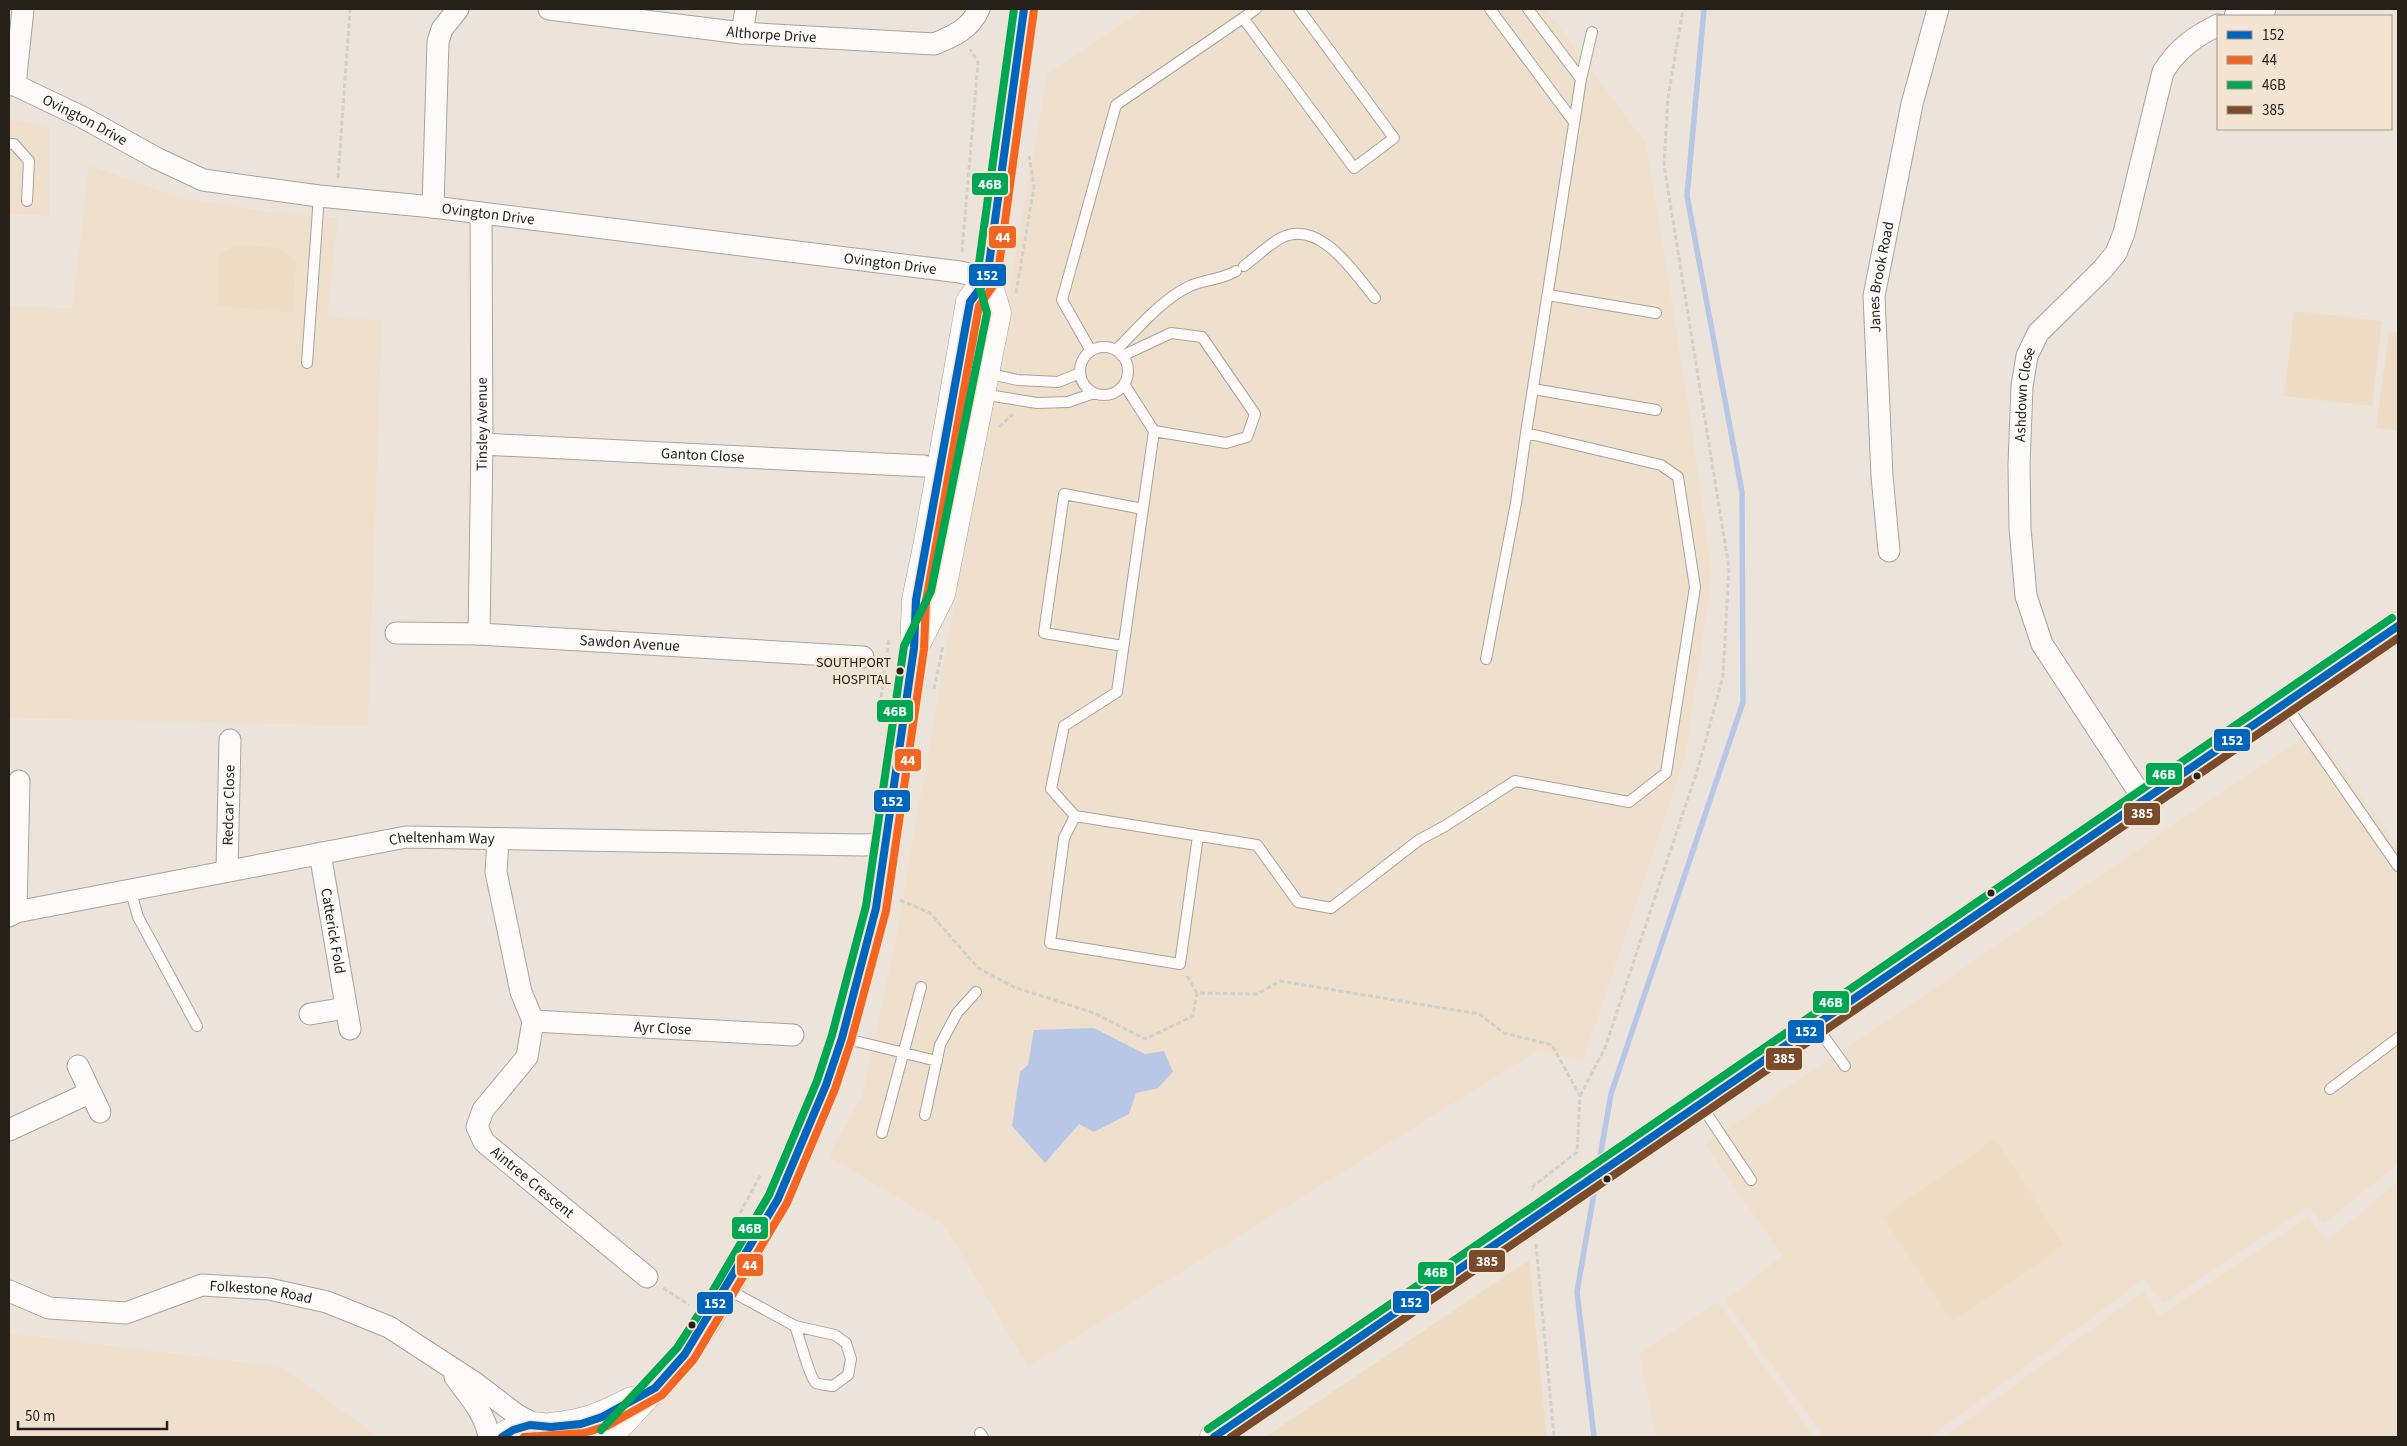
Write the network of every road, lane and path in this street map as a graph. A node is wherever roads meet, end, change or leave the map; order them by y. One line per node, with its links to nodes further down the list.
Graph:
1 (23, 9): 21 (street)
2 (350, 9): 24 (path)
3 (458, 9): 26 (street)
4 (550, 9): 17 (street, Althorpe Drive)
5 (746, 9): 17 (street)
6 (979, 9): 18 (street, Althorpe Drive)
7 (1024, 9): 29 (main road)
8 (1256, 9): 15 (lane)
9 (1299, 9): 15 (lane)
10 (1490, 9): 22 (lane)
11 (1528, 9): 20 (lane)
12 (1938, 9): 47 (street, Janes Brook Road)
13 (2265, 9): 14 (street, Ashdown Close)
14 (2236, 15)
15 (1243, 18): 33 (lane)
16 (2217, 24): 59 (street, Ashdown Close)
17 (742, 32): 18 (street, Althorpe Drive)
18 (960, 32): 28 (path)
19 (1592, 32): 20 (lane)
20 (1581, 79): 22 (lane)
21 (12, 85): 24 (street, Ovington Drive)
22 (1574, 122): 30 (lane)
23 (9, 144): 25 (lane)
24 (328, 196): 26 (street, Ovington Drive); 35 (lane)
25 (27, 201)
26 (433, 207): 27 (street, Ovington Drive)
27 (481, 213): 28 (street, Ovington Drive); 44 (street, Tinsley Avenue)
28 (960, 272): 29 (street, Ovington Drive)
29 (987, 279): 37 (main road)
30 (1548, 295): 32 (lane); 39 (lane)
31 (1374, 298): 34 (lane)
32 (1656, 313)
33 (1090, 351): 34 (lane); 36 (lane)
34 (1119, 353): 38 (lane); 42 (lane)
35 (308, 363)
36 (1080, 373): 37 (lane); 40 (lane)
37 (970, 381): 40 (lane); 63 (main road)
38 (1124, 384): 40 (lane); 42 (lane)
39 (1533, 389): 41 (lane); 43 (lane)
40 (1094, 393)
41 (1656, 410)
42 (1154, 431): 46 (lane)
43 (1526, 433): 54 (lane); 61 (lane)
44 (482, 444): 45 (street, Ganton Close); 51 (street, Tinsley Avenue)
45 (924, 466)
46 (1143, 509): 52 (lane); 52 (lane)
47 (1889, 551)
48 (2398, 626): 55 (main road)
49 (396, 633): 51 (street, Sawdon Avenue)
50 (890, 633): 56 (path)
51 (479, 634): 53 (street, Sawdon Avenue)
52 (1123, 646): 60 (lane)
53 (863, 657)
54 (1486, 659)
55 (2286, 706): 59 (main road); 65 (lane)
56 (878, 719)
57 (230, 740): 66 (street, Redcar Close)
58 (19, 781): 69 (street)
59 (2144, 800): 74 (main road)
60 (1074, 816): 61 (lane); 61 (lane)
61 (1198, 836)
62 (498, 840): 63 (street, Cheltenham Way); 64 (street, Cheltenham Way); 73 (street)
63 (884, 844): 77 (main road)
64 (320, 853): 66 (street, Cheltenham Way); 72 (street, Catterick Fold)
65 (2398, 866)
66 (227, 871): 67 (street, Cheltenham Way)
67 (131, 892): 69 (street, Cheltenham Way); 75 (lane)
68 (892, 897): 92 (path)
69 (13, 914)
70 (921, 988): 79 (lane)
71 (976, 992): 80 (lane)
72 (310, 1014)
73 (533, 1021): 76 (street, Ayr Close); 95 (street, Aintree Crescent)
74 (1816, 1025): 82 (lane); 85 (main road)
75 (197, 1026)
76 (793, 1035)
77 (842, 1038): 79 (lane); 96 (main road)
78 (2398, 1038): 83 (lane)
79 (904, 1052): 80 (lane); 89 (lane)
80 (937, 1061): 87 (lane)
81 (78, 1066): 84 (street)
82 (1845, 1066)
83 (2330, 1089)
84 (89, 1093): 86 (street); 88 (street)
85 (1700, 1104): 91 (lane); 92 (main road)
86 (100, 1112)
87 (926, 1115)
88 (9, 1130)
89 (882, 1133)
90 (762, 1172): 93 (path)
91 (1752, 1180)
92 (1553, 1204): 106 (main road)
93 (736, 1222)
94 (1536, 1241): 107 (path)
95 (647, 1277): 98 (path)
96 (726, 1288): 99 (lane); 101 (main road)
97 (9, 1291): 100 (street, Folkestone Road)
98 (695, 1298)
99 (795, 1326): 99 (lane)
100 (445, 1365): 102 (street, Folkestone Road); 103 (street, Folkestone Road)
101 (655, 1388): 102 (main road); 105 (main road)
102 (552, 1430): 104 (main road)
103 (489, 1437)
104 (502, 1437)
105 (608, 1437)
106 (1214, 1437)
107 (1554, 1437)

